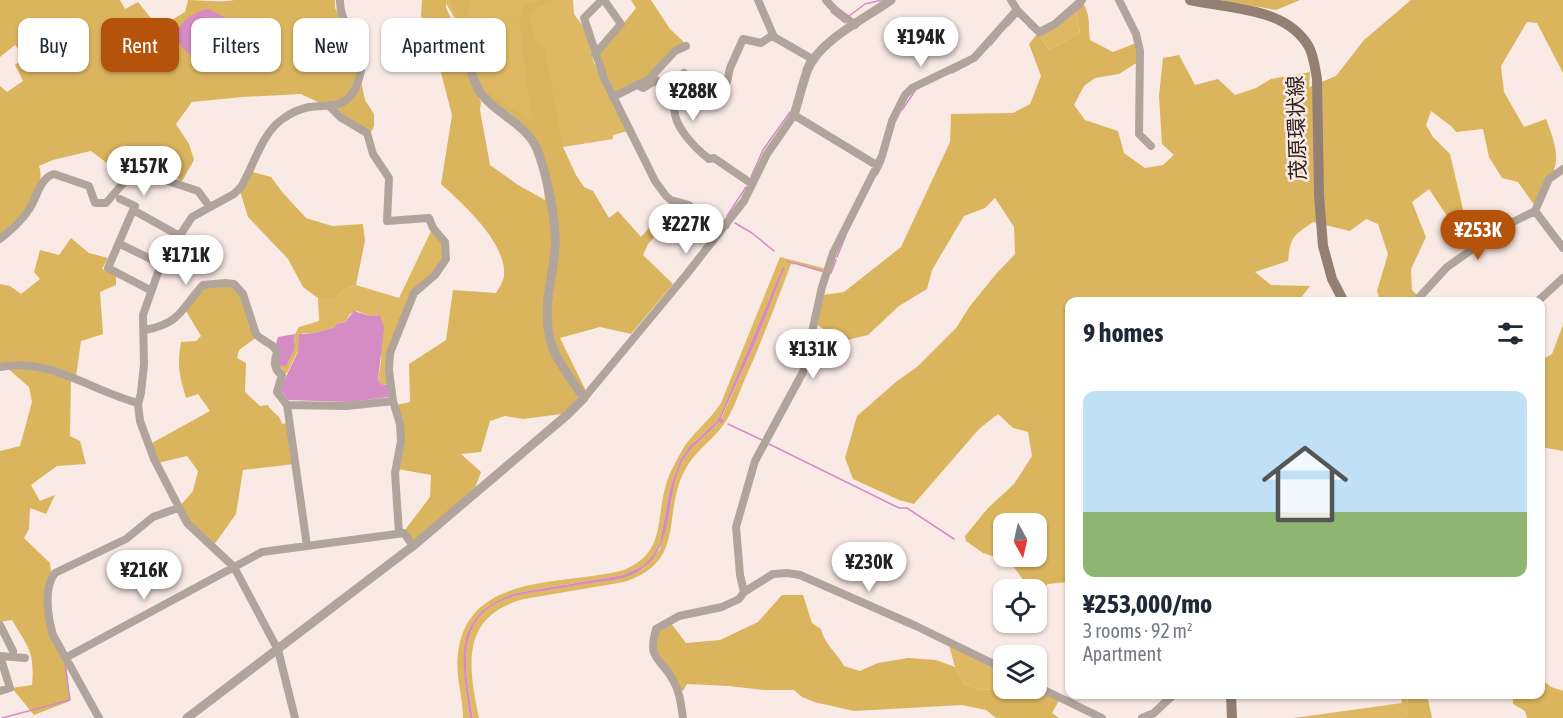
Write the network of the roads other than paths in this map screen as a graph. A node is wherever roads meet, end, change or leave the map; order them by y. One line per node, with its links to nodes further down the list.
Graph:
1 (340, 0): 20 (street)
2 (603, 0): 14 (street); 14 (street)
3 (758, 0): 12 (street)
4 (826, 0): 11 (street)
5 (891, 0): 11 (street)
6 (1011, 0): 10 (street)
7 (1082, 0): 10 (street)
8 (1119, 0): 22 (street)
9 (1190, 0): 38 (main road, 茂原環状線)
10 (1017, 10): 23 (street)
11 (855, 25): 15 (street)
12 (774, 37): 15 (street); 18 (street)
13 (686, 46): 17 (street)
14 (595, 54): 19 (street)
15 (814, 60): 21 (street)
16 (473, 72): 43 (street)
17 (637, 85): 18 (street); 19 (street)
18 (663, 88): 25 (street)
19 (613, 97): 30 (street)
20 (330, 107): 27 (street); 44 (street)
21 (794, 115): 23 (street); 25 (street)
22 (1151, 146)
23 (878, 166): 52 (street)
24 (1563, 169): 29 (street)
25 (752, 184): 30 (street)
26 (120, 198): 28 (street)
27 (209, 206): 31 (street); 32 (street)
28 (133, 210): 31 (street); 37 (street)
29 (1535, 211): 34 (street); 39 (street)
30 (726, 225): 43 (street)
31 (178, 235): 35 (street)
32 (0, 239)
33 (122, 245): 35 (street)
34 (1563, 248)
35 (161, 264): 37 (street)
36 (1563, 278): 40 (street)
37 (150, 290): 41 (street)
38 (1341, 297)
39 (1420, 297)
40 (1542, 297)
41 (145, 330): 45 (street); 46 (street)
42 (0, 367): 45 (street)
43 (584, 398): 50 (street)
44 (393, 400): 46 (street); 48 (street)
45 (138, 403): 47 (street)
46 (287, 405): 49 (street)
47 (178, 508): 51 (street); 57 (street)
48 (399, 533): 49 (street); 50 (street)
49 (307, 546): 51 (street)
50 (412, 546): 54 (street)
51 (234, 567): 54 (street); 57 (street)
52 (744, 592): 59 (street); 67 (street)
53 (0, 625): 56 (street)
54 (278, 650): 65 (street); 66 (street)
55 (0, 656): 56 (street); 61 (street)
56 (13, 656): 58 (street)
57 (67, 657): 64 (street)
58 (25, 658)
59 (993, 664)
60 (1047, 691): 68 (street)
61 (0, 692)
62 (1168, 699): 69 (street)
63 (1231, 699): 70 (main road)
64 (99, 718)
65 (187, 718)
66 (295, 718)
67 (683, 718)
68 (1102, 718)
69 (1142, 718)
70 (1232, 718)

